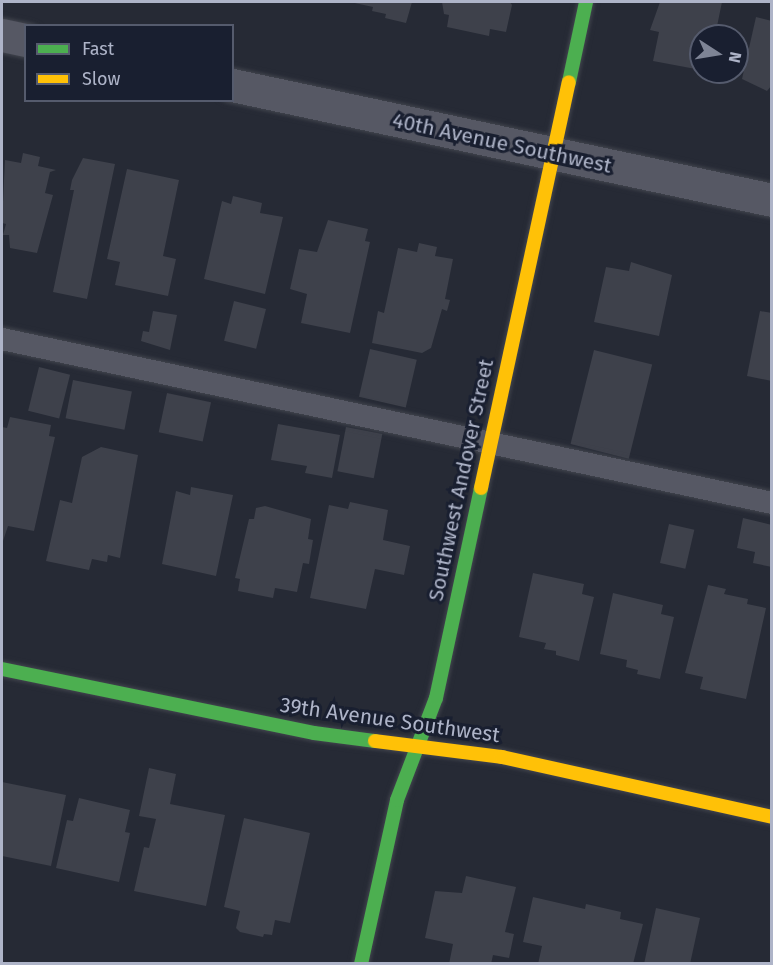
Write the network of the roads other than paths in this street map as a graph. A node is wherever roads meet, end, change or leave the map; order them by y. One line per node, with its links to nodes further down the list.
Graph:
1 (586, 2): 5 (street, Southwest Andover Street)
2 (2, 35): 3 (street)
3 (24, 40)
4 (234, 85): 5 (street, 40th Avenue Southwest)
5 (553, 154): 6 (street, 40th Avenue Southwest); 8 (street, Southwest Andover Street)
6 (771, 200)
7 (2, 339): 8 (lane)
8 (491, 443): 9 (lane); 11 (street, Southwest Andover Street)
9 (771, 503)
10 (2, 669): 11 (street, 39th Avenue Southwest)
11 (416, 747): 12 (street, 39th Avenue Southwest); 13 (street, Southwest Andover Street)
12 (771, 817)
13 (361, 963)

